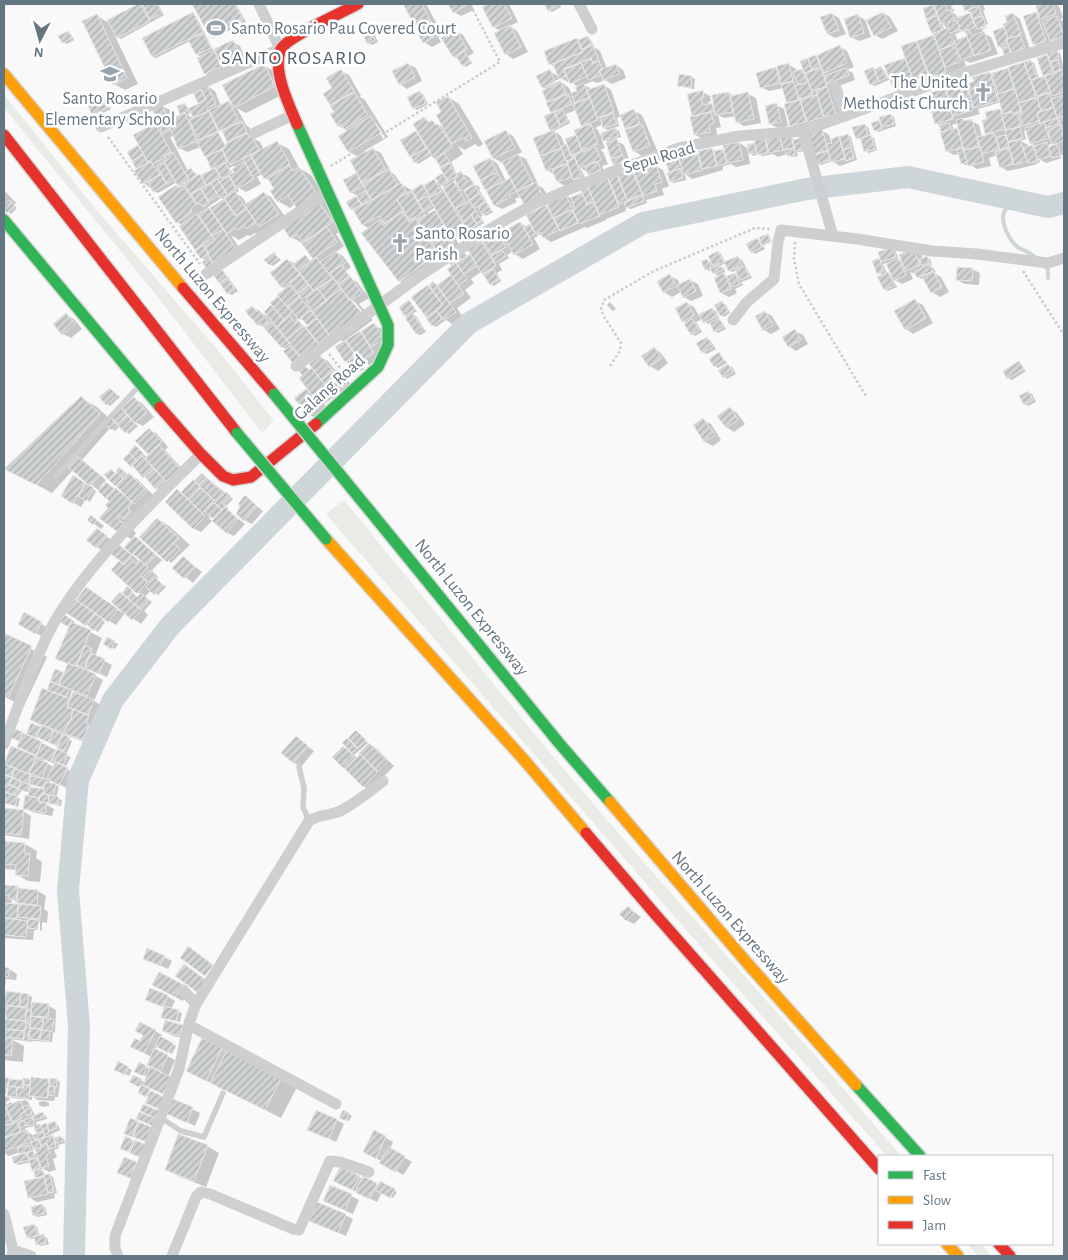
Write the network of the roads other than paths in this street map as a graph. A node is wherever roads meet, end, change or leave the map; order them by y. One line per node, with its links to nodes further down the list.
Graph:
1 (259, 4): 6 (street)
2 (358, 4): 6 (main road)
3 (579, 4): 4 (street)
4 (592, 29)
5 (1064, 43): 10 (street, Sepu Road)
6 (280, 49): 9 (main road, Galang Road); 11 (street)
7 (4, 74): 37 (main road, North Luzon Expressway, bridge)
8 (835, 86): 10 (street)
9 (294, 115): 13 (street); 15 (main road, Galang Road)
10 (846, 116): 12 (street, Sepu Road)
11 (101, 127)
12 (803, 131): 17 (street); 20 (street, Sepu Road)
13 (254, 133)
14 (4, 135): 38 (main road, bridge)
15 (327, 193): 19 (street); 20 (main road, Galang Road)
16 (4, 220): 23 (main road, Galang Road)
17 (832, 232): 18 (street); 21 (street)
18 (1064, 258)
19 (206, 274)
20 (380, 304): 22 (street, Sepu Road); 24 (main road, Galang Road)
21 (733, 320)
22 (296, 366)
23 (140, 384): 24 (main road, Galang Road); 25 (lane)
24 (201, 454): 26 (street)
25 (56, 476)
26 (8, 719): 27 (street)
27 (4, 744)
28 (300, 767): 30 (lane)
29 (383, 781): 30 (street)
30 (309, 821): 32 (street)
31 (183, 990): 32 (street)
32 (196, 1004): 33 (street)
33 (189, 1025): 35 (street); 36 (street)
34 (223, 1093): 36 (lane)
35 (336, 1104)
36 (161, 1118): 45 (street)
37 (919, 1155)
38 (878, 1168)
39 (369, 1172): 46 (street)
40 (4, 1214): 43 (street)
41 (948, 1245): 47 (main road)
42 (1000, 1245): 48 (main road)
43 (13, 1253): 44 (street)
44 (31, 1256)
45 (118, 1256)
46 (172, 1256)
47 (958, 1256)
48 (1010, 1256)

